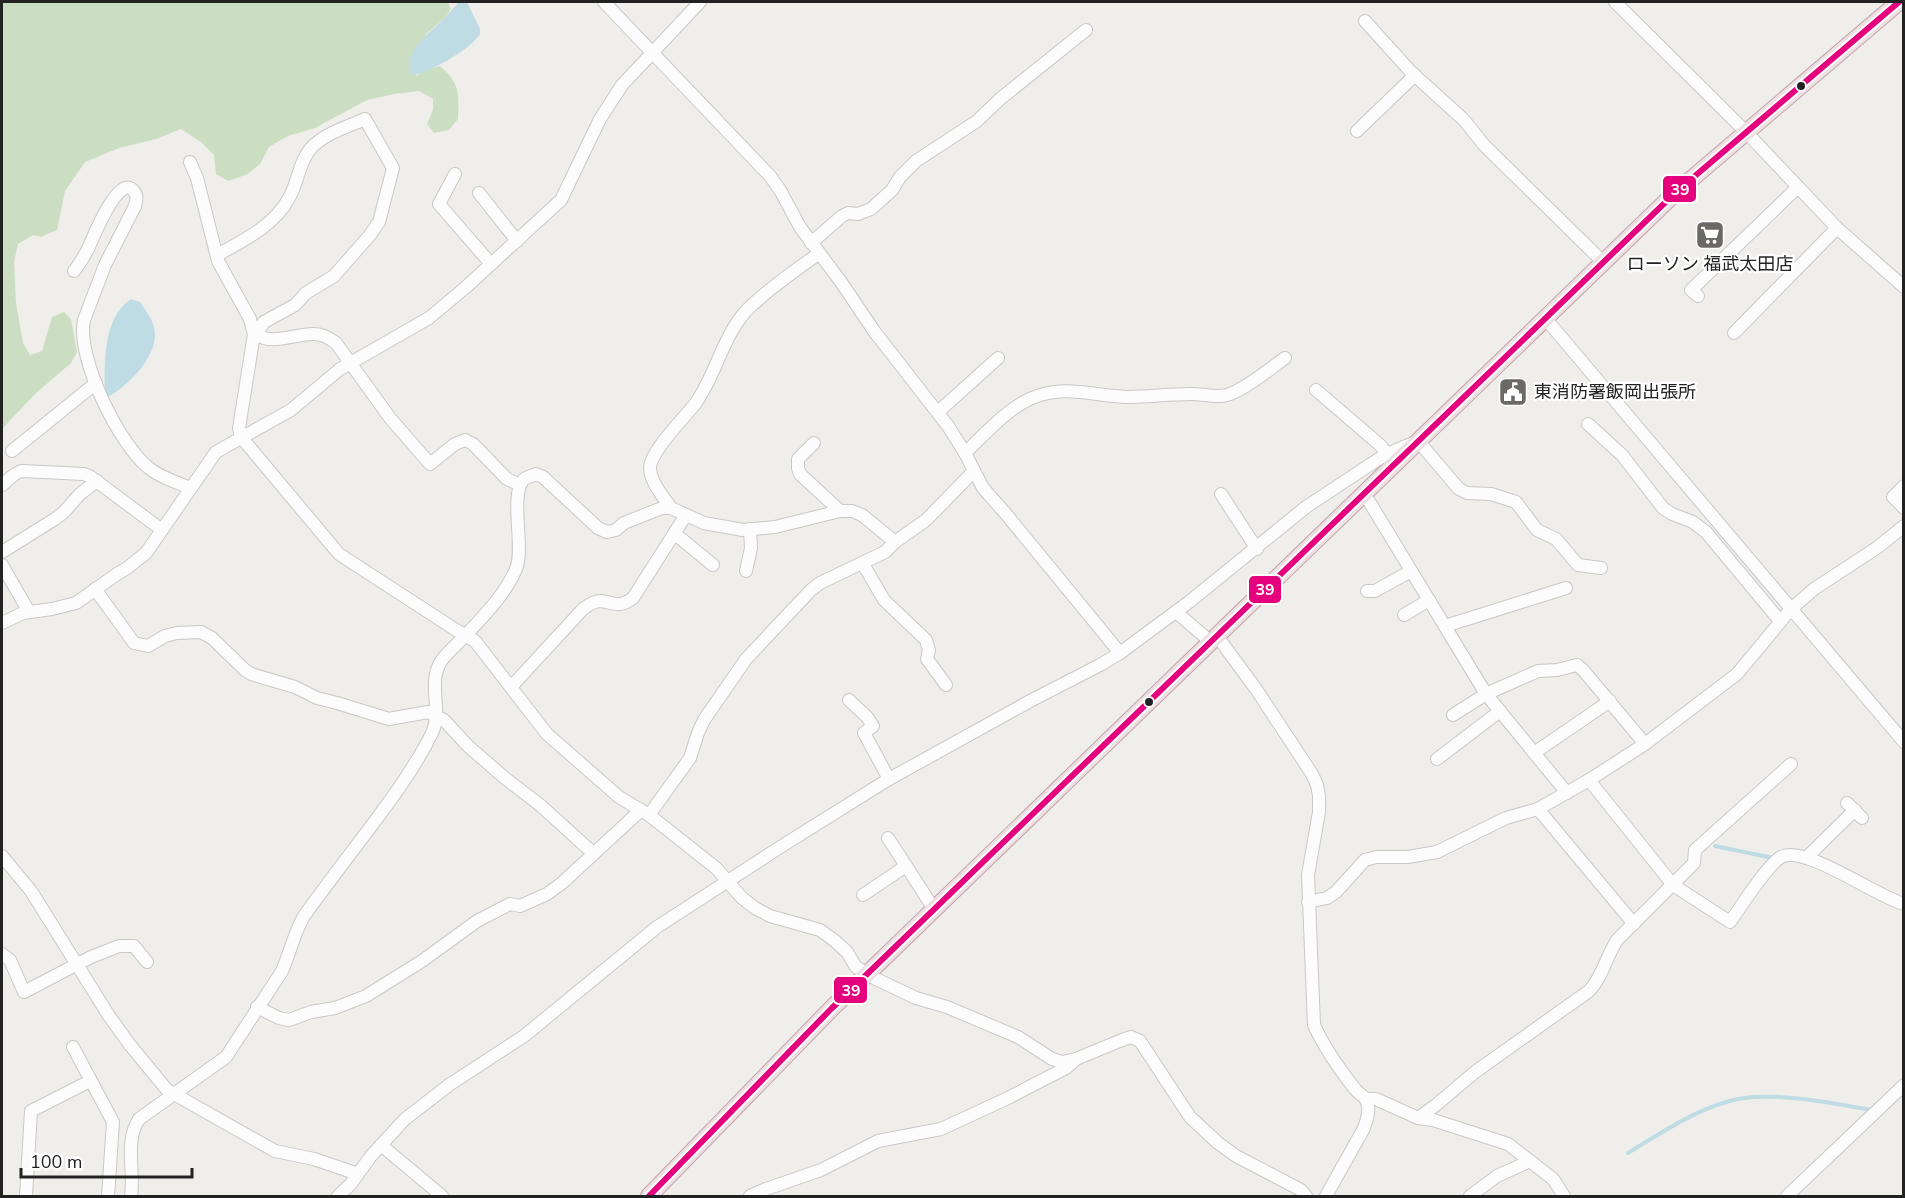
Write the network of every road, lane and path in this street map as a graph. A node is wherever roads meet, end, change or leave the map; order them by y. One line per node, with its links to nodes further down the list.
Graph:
1 (604, 2): 7 (street)
2 (700, 2): 7 (street)
3 (1615, 2): 10 (street)
4 (1899, 2): 10 (highway)
5 (1365, 21): 8 (street)
6 (1086, 30): 17 (street)
7 (652, 52): 16 (street); 17 (street)
8 (1415, 75): 9 (street); 19 (street)
9 (1357, 131)
10 (1746, 132): 13 (street); 19 (highway)
11 (190, 162): 18 (street)
12 (455, 174): 20 (street)
13 (1798, 187): 15 (street); 23 (street)
14 (479, 193): 16 (street)
15 (1837, 228): 22 (street); 25 (street)
16 (517, 241): 20 (street)
17 (815, 248): 32 (street); 48 (street)
18 (217, 255): 26 (street); 26 (street)
19 (1603, 262): 24 (highway)
20 (491, 264): 29 (street)
21 (74, 271): 30 (street)
22 (1904, 287)
23 (1698, 296)
24 (1545, 318): 35 (highway); 69 (street)
25 (1734, 333)
26 (255, 334): 29 (street); 34 (street)
27 (998, 358): 32 (street)
28 (1285, 358): 38 (street)
29 (350, 362): 34 (street); 43 (street)
30 (96, 383): 37 (street); 45 (street)
31 (1316, 390): 39 (street)
32 (938, 412): 38 (street)
33 (1588, 424): 73 (street)
34 (241, 437): 45 (street); 76 (street)
35 (1418, 441): 39 (street); 46 (highway); 62 (street)
36 (814, 443): 50 (street)
37 (12, 452)
38 (965, 453): 40 (street)
39 (1387, 454): 57 (street)
40 (974, 471): 56 (street); 78 (street)
41 (97, 481): 42 (street); 54 (street); 58 (street)
42 (2, 485)
43 (520, 485): 48 (street); 76 (street)
44 (1904, 486): 49 (street)
45 (191, 488): 54 (street)
46 (1364, 493): 64 (street); 77 (highway)
47 (1221, 494): 57 (street)
48 (671, 508): 51 (street)
49 (1904, 508)
50 (840, 511): 53 (street); 56 (street)
51 (686, 515): 53 (street); 55 (street)
52 (1904, 526): 69 (street)
53 (750, 529): 63 (street)
54 (162, 530): 66 (street)
55 (674, 533): 60 (street); 80 (street)
56 (895, 542): 59 (street)
57 (1257, 549): 71 (street)
58 (2, 552)
59 (863, 564): 79 (street); 97 (street)
60 (714, 565)
61 (2, 566): 70 (street)
62 (1601, 568)
63 (746, 571)
64 (1411, 571): 67 (street); 68 (street)
65 (1566, 588): 75 (street)
66 (95, 589): 70 (street); 86 (street)
67 (1367, 591)
68 (1429, 600): 72 (street); 75 (street)
69 (1791, 609): 73 (street); 87 (street)
70 (29, 612): 74 (street)
71 (1176, 612): 77 (street); 78 (street)
72 (1404, 615)
73 (1780, 621): 88 (street)
74 (2, 623)
75 (1445, 626): 81 (street)
76 (465, 635): 80 (street); 86 (street)
77 (1214, 639): 106 (street); 108 (highway)
78 (1120, 653): 92 (street)
79 (946, 685)
80 (511, 687): 97 (street)
81 (1486, 694): 83 (street); 84 (street); 85 (street)
82 (849, 700): 92 (street)
83 (1610, 701): 88 (street); 89 (street)
84 (1500, 711): 89 (street); 90 (street)
85 (1453, 715)
86 (437, 716): 99 (street); 114 (street)
87 (1904, 742)
88 (1645, 744): 93 (street)
89 (1534, 753): 94 (street)
90 (1437, 759)
91 (1791, 764): 104 (street)
92 (889, 779): 103 (street)
93 (1589, 780): 94 (street); 104 (street)
94 (1567, 793): 95 (street)
95 (1538, 809): 106 (street); 109 (street)
96 (1854, 810): 101 (street)
97 (645, 813): 99 (street); 103 (street)
98 (888, 838): 102 (street)
99 (593, 853): 114 (street)
100 (2, 855): 112 (street)
101 (1807, 857): 104 (street); 107 (street)
102 (906, 866): 105 (street); 108 (street)
103 (728, 880): 113 (street); 124 (street)
104 (1673, 885): 109 (street)
105 (863, 895)
106 (1308, 902): 121 (street)
107 (1904, 904)
108 (934, 909): 113 (highway)
109 (1634, 924): 123 (street)
110 (2, 954): 112 (street)
111 (147, 962): 112 (street)
112 (78, 964): 119 (street)
113 (866, 974): 116 (street); 132 (highway)
114 (258, 1007): 119 (street)
115 (73, 1047): 117 (street)
116 (1076, 1059): 133 (street); 134 (street)
117 (90, 1081): 127 (street); 128 (street)
118 (1904, 1084): 120 (street)
119 (175, 1094): 126 (street); 129 (street)
120 (1894, 1095): 122 (street); 138 (street)
121 (1366, 1099): 123 (street); 135 (street)
122 (1904, 1105)
123 (1418, 1118): 125 (street)
124 (381, 1144): 126 (street); 131 (street)
125 (1530, 1161): 136 (street); 137 (street)
126 (358, 1174): 130 (street)
127 (26, 1197)
128 (108, 1197)
129 (131, 1197)
130 (338, 1197)
131 (442, 1197)
132 (649, 1197)
133 (750, 1197)
134 (1306, 1197)
135 (1326, 1197)
136 (1470, 1197)
137 (1564, 1197)
138 (1787, 1197)

